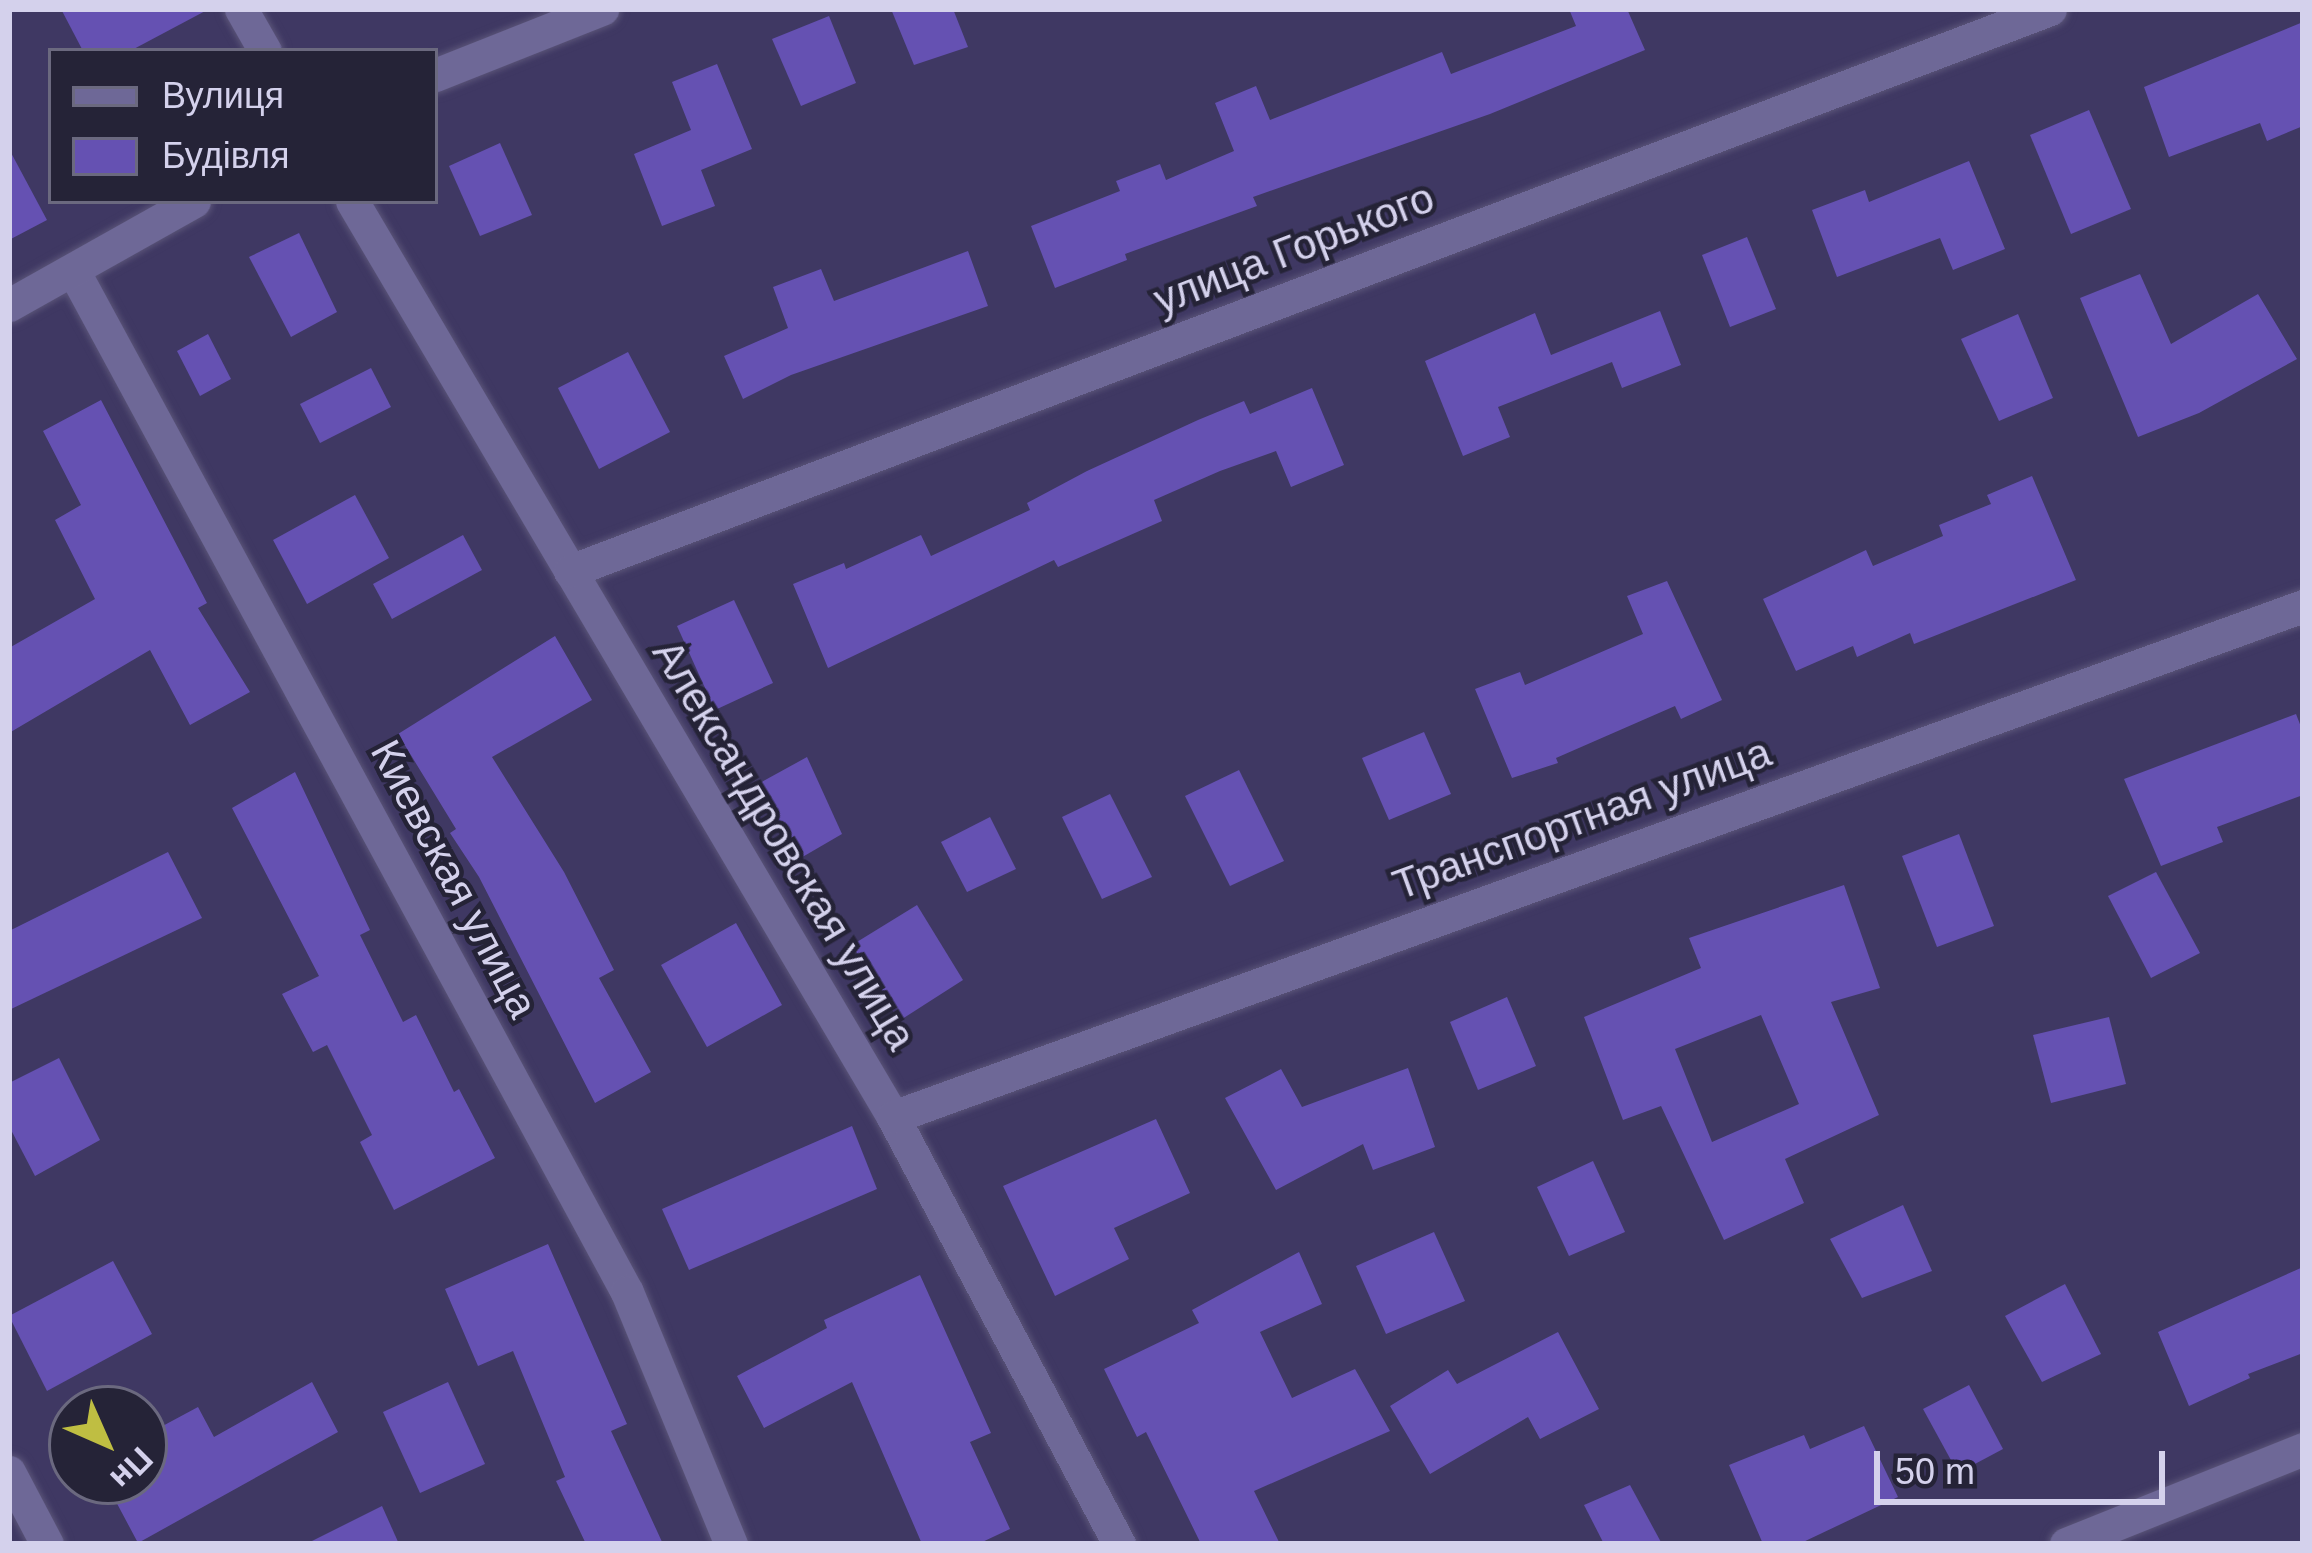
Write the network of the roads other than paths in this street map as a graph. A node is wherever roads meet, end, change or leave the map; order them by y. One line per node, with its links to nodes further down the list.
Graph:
1 (241, 9): 4 (street)
2 (602, 9): 5 (street)
3 (2050, 9): 10 (street, улица Горького)
4 (263, 48)
5 (438, 74)
6 (189, 204): 8 (street)
7 (354, 204): 10 (street, Александровская улица)
8 (73, 270): 9 (street); 16 (street, Киевская улица)
9 (9, 305)
10 (570, 571): 12 (street, Александровская улица)
11 (2303, 606): 12 (street, Транспортная улица)
12 (892, 1118): 17 (street, Александровская улица)
13 (2303, 1449): 18 (street)
14 (9, 1472): 15 (street)
15 (46, 1544)
16 (730, 1544)
17 (1119, 1544)
18 (2066, 1544)

